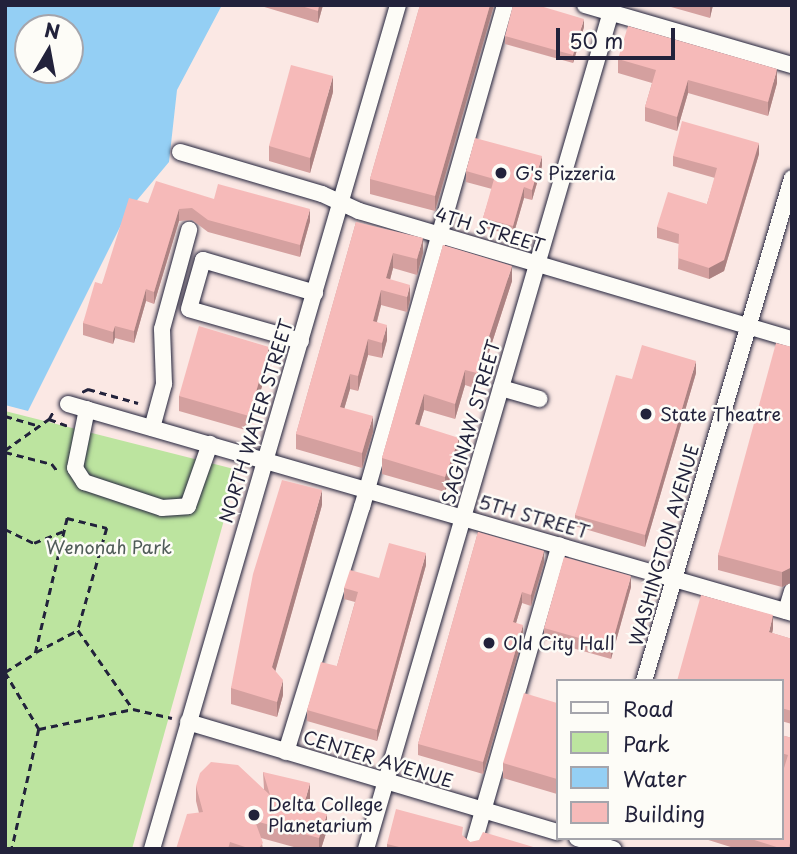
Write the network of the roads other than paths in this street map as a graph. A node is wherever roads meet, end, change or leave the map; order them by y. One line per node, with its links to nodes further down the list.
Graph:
1 (398, 5): 8 (street, NORTH WATER STREET)
2 (505, 5): 10 (street)
3 (585, 5): 4 (street)
4 (612, 9): 5 (street); 11 (street, SAGINAW STREET)
5 (792, 65)
6 (180, 152): 8 (street, 4TH STREET)
7 (792, 178): 13 (street, WASHINGTON AVENUE)
8 (341, 203): 10 (street, 4TH STREET); 12 (street, NORTH WATER STREET)
9 (189, 230): 20 (street)
10 (439, 235): 11 (street, 4TH STREET); 23 (street)
11 (537, 265): 13 (street, 4TH STREET); 16 (street, SAGINAW STREET)
12 (315, 293): 15 (street, NORTH WATER STREET); 15 (street)
13 (748, 326): 14 (street, 4TH STREET); 26 (street, WASHINGTON AVENUE)
14 (792, 339)
15 (301, 341): 22 (street, NORTH WATER STREET)
16 (501, 388): 17 (street); 24 (street, SAGINAW STREET)
17 (539, 399)
18 (68, 404): 19 (street, 5TH STREET)
19 (87, 409): 20 (street, 5TH STREET); 21 (street)
20 (152, 428): 21 (street, 5TH STREET)
21 (210, 444): 22 (street, 5TH STREET)
22 (265, 460): 23 (street, 5TH STREET); 30 (street, NORTH WATER STREET)
23 (366, 489): 24 (street, 5TH STREET); 31 (street)
24 (464, 516): 25 (street, 5TH STREET); 32 (street, SAGINAW STREET)
25 (560, 545): 26 (street, 5TH STREET); 33 (street)
26 (674, 578): 28 (street, 5TH STREET); 29 (street, WASHINGTON AVENUE)
27 (792, 591): 28 (street)
28 (789, 612)
29 (645, 679)
30 (188, 722): 31 (street, CENTER AVENUE); 36 (street, NORTH WATER STREET)
31 (286, 752): 32 (street, CENTER AVENUE)
32 (386, 782): 33 (street, CENTER AVENUE); 37 (street, SAGINAW STREET)
33 (483, 811): 34 (street, CENTER AVENUE); 38 (street)
34 (556, 832)
35 (596, 844): 39 (street)
36 (152, 849)
37 (366, 849)
38 (472, 849)
39 (613, 849)

